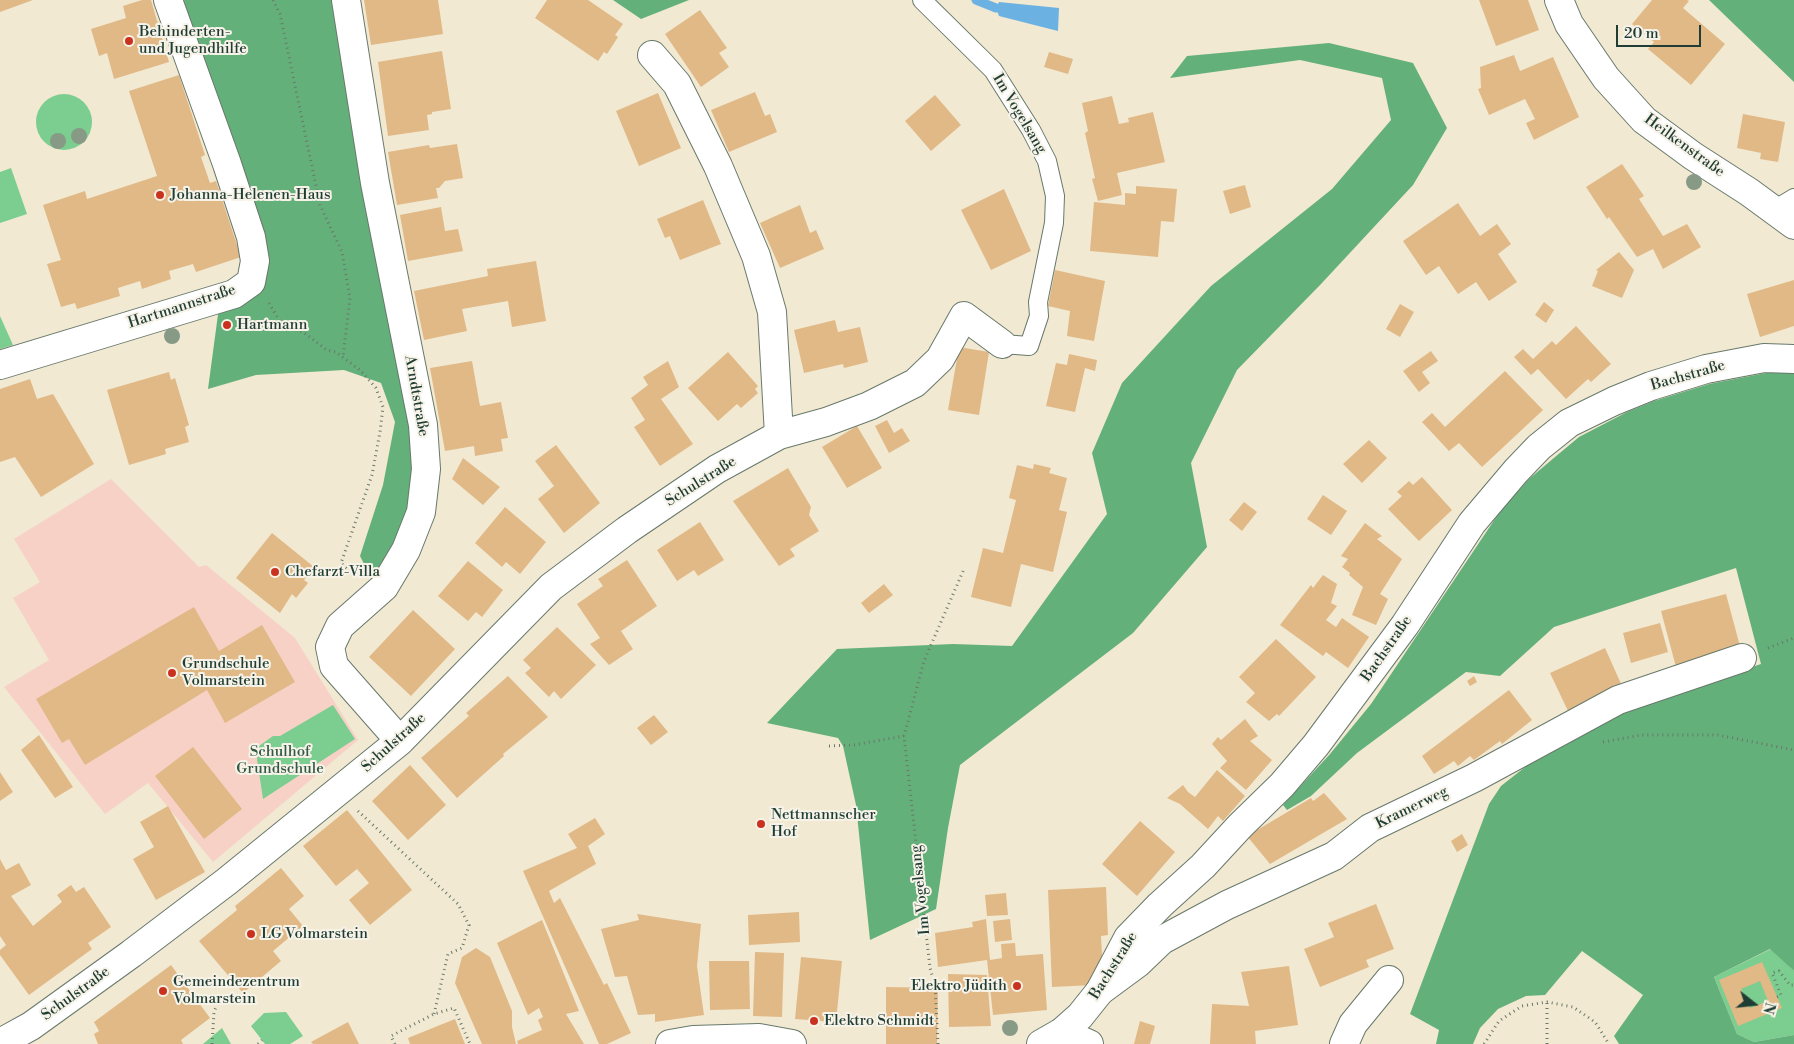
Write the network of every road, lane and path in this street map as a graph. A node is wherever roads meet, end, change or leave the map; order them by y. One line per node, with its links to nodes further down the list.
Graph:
1 (168, 0): 12 (street, Hartmannstraße)
2 (273, 0): 10 (path)
3 (346, 0): 18 (street, Arndtstraße)
4 (922, 0): 9 (lane, Im Vogelsang)
5 (1558, 0): 7 (street, Heilkenstraße)
6 (652, 55): 13 (street)
7 (1787, 211)
8 (269, 303): 10 (path)
9 (1002, 344): 13 (street, Schulstraße)
10 (343, 357): 14 (path)
11 (1794, 358): 25 (street, Bachstraße)
12 (0, 365)
13 (780, 435): 18 (street, Schulstraße)
14 (341, 563)
15 (964, 569): 17 (path, Im Vogelsang)
16 (1742, 658): 25 (street, Kramerweg)
17 (904, 736): 20 (path); 39 (path, Im Vogelsang)
18 (400, 741): 32 (street, Schulstraße)
19 (1598, 742): 21 (path)
20 (829, 746)
21 (1794, 750)
22 (352, 806): 29 (path)
23 (1389, 980): 41 (street)
24 (1794, 985): 27 (path)
25 (1100, 992): 30 (street, Bachstraße)
26 (222, 993): 33 (path)
27 (1777, 997)
28 (1547, 1002): 42 (path); 43 (path); 44 (path)
29 (434, 1014): 35 (path); 36 (path)
30 (1052, 1038): 40 (street)
31 (262, 1040): 34 (path)
32 (0, 1043)
33 (212, 1044)
34 (258, 1044)
35 (395, 1044)
36 (470, 1044)
37 (670, 1044): 38 (street)
38 (792, 1044)
39 (938, 1044)
40 (1089, 1044)
41 (1344, 1044)
42 (1484, 1044)
43 (1547, 1044)
44 (1609, 1044)

